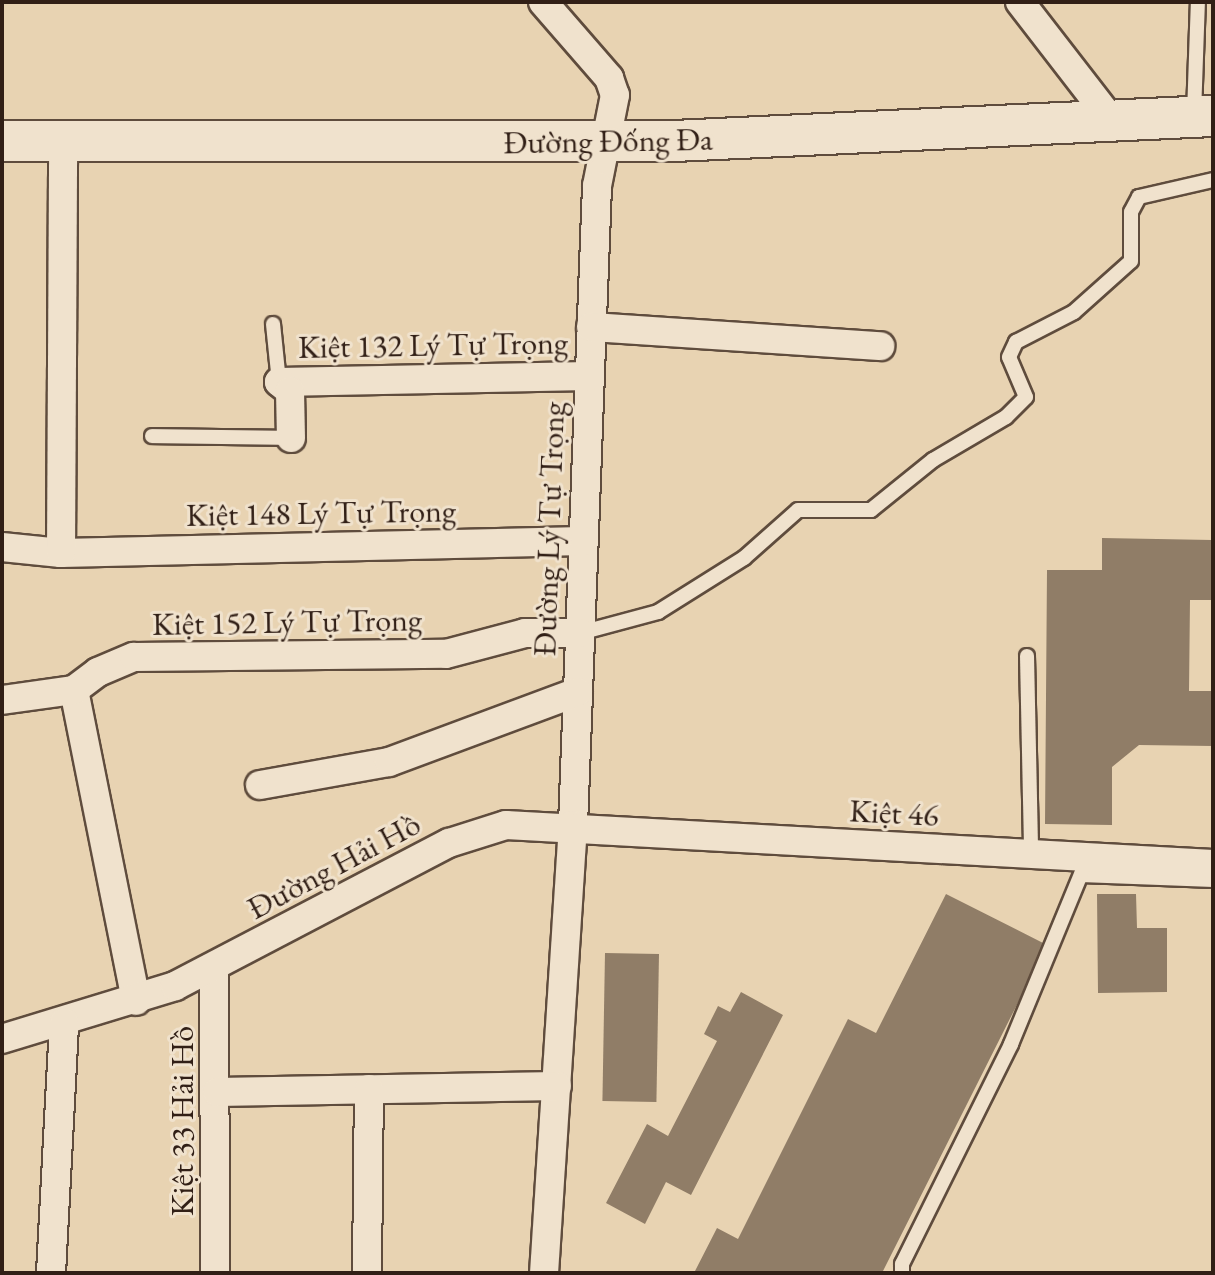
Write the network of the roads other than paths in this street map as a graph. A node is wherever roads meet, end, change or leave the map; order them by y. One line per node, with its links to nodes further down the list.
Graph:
1 (543, 2): 8 (street, Đường Lý Tự Trọng)
2 (1020, 2): 5 (street)
3 (1198, 2): 4 (lane)
4 (1203, 116): 5 (main road, Đường Đống Đa)
5 (1112, 121): 8 (main road, Đường Đống Đa)
6 (63, 140): 7 (main road, Đường Đống Đa); 8 (main road, Đường Đống Đa); 19 (street)
7 (2, 141)
8 (603, 143): 11 (street, Đường Lý Tự Trọng)
9 (1213, 180): 20 (lane)
10 (273, 324): 14 (lane)
11 (591, 327): 12 (street); 13 (street, Đường Lý Tự Trọng)
12 (880, 346)
13 (589, 376): 14 (street, Kiệt 132 Lý Tự Trọng); 17 (street, Đường Lý Tự Trọng)
14 (279, 382): 16 (street)
15 (152, 436): 16 (lane)
16 (291, 438)
17 (583, 541): 19 (street, Kiệt 148 Lý Tự Trọng); 20 (street, Đường Lý Tự Trọng)
18 (2, 547): 19 (street, Kiệt 148 Lý Tự Trọng)
19 (61, 553)
20 (580, 633): 22 (street, Kiệt 152 Lý Tự Trọng); 23 (street, Đường Lý Tự Trọng)
21 (1027, 656): 27 (lane)
22 (74, 690): 24 (street, Kiệt 152 Lý Tự Trọng); 32 (street)
23 (577, 692): 25 (street); 26 (street, Đường Lý Tự Trọng)
24 (2, 700)
25 (260, 785)
26 (573, 825): 27 (street, Kiệt 46); 31 (street, Đường Hải Hồ); 35 (street, Đường Lý Tự Trọng)
27 (1031, 854): 29 (street, Kiệt 46)
28 (1213, 864): 29 (street, Kiệt 46)
29 (1084, 866): 30 (lane); 42 (lane)
30 (1213, 880)
31 (214, 969): 32 (street, Đường Hải Hồ); 37 (street, Kiệt 33 Hải Hồ)
32 (136, 1001): 33 (street, Đường Hải Hồ)
33 (64, 1022): 34 (street, Đường Hải Hồ); 38 (street)
34 (2, 1039)
35 (557, 1086): 36 (street); 41 (street, Đường Lý Tự Trọng)
36 (369, 1089): 37 (street); 40 (street)
37 (217, 1092): 39 (street, Kiệt 33 Hải Hồ)
38 (51, 1273)
39 (215, 1273)
40 (367, 1273)
41 (544, 1273)
42 (902, 1273)

